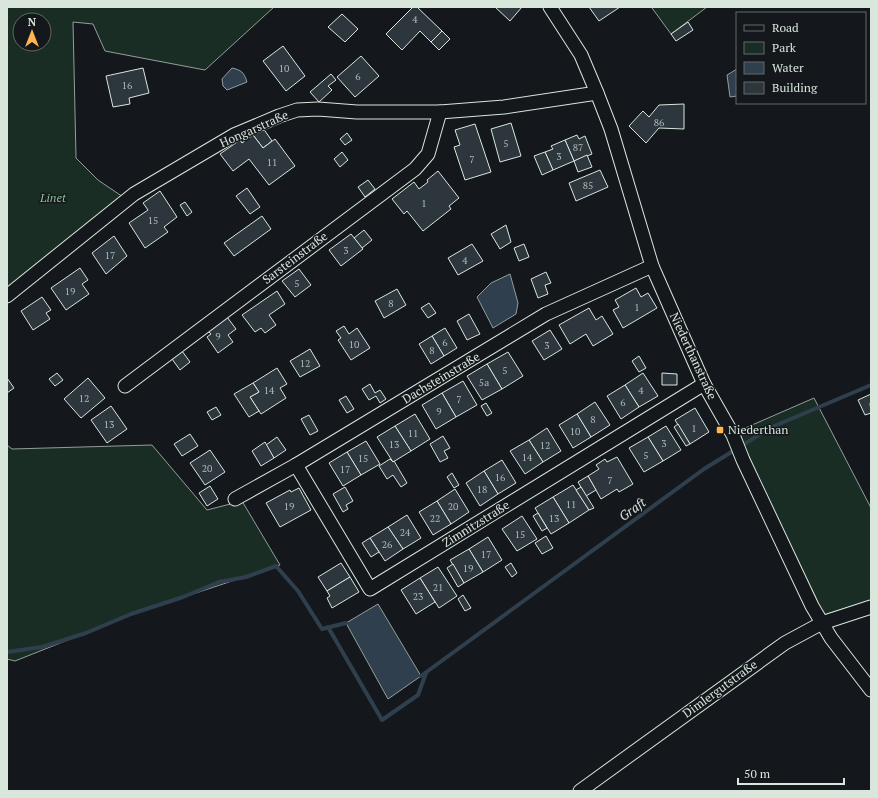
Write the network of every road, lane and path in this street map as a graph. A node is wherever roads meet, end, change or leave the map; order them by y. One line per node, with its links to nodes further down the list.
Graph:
1 (550, 7): 2 (street, Niederthanstraße)
2 (597, 93): 3 (street, Hongarstraße); 4 (street, Niederthanstraße)
3 (440, 112): 5 (street, Hongarstraße); 7 (street, Sarsteinstraße)
4 (652, 266): 6 (street, Niederthanstraße); 8 (street, Dachsteinstraße)
5 (7, 296)
6 (704, 384): 8 (street, Zimnitzstraße); 11 (street, Niederthanstraße)
7 (125, 386)
8 (296, 465): 9 (street, Dachsteinstraße)
9 (234, 499)
10 (871, 607): 11 (street, Dimlergutstraße)
11 (822, 623): 12 (street, Niederthanstraße); 13 (street, Dimlergutstraße)
12 (871, 690)
13 (580, 791)

